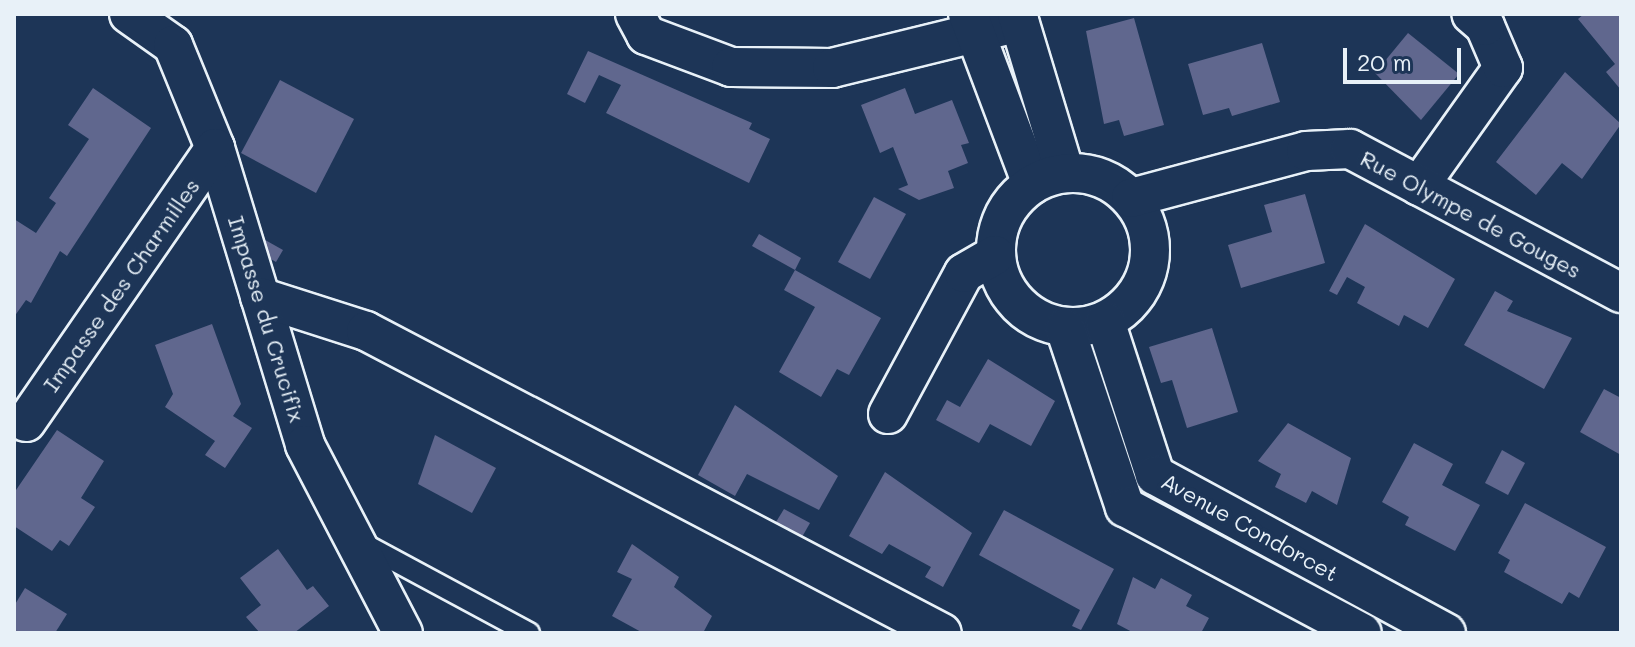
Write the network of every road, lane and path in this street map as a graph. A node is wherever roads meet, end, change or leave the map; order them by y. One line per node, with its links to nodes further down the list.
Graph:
1 (129, 14): 6 (street, Impasse du Crucifix)
2 (635, 14): 5 (street)
3 (1471, 14): 8 (street)
4 (1018, 18): 5 (street); 7 (street)
5 (971, 23): 7 (street)
6 (215, 148): 12 (street, Impasse du Crucifix); 16 (street, Impasse des Charmilles)
7 (1049, 178): 9 (street); 10 (street)
8 (1419, 186): 9 (street, Rue Olympe de Gouges); 11 (street, Rue Olympe de Gouges)
9 (1131, 198): 13 (street)
10 (995, 255): 14 (street); 15 (street)
11 (1621, 293)
12 (260, 297): 17 (street, Impasse du Crucifix); 20 (street)
13 (1105, 321): 14 (street); 22 (street, Avenue Condorcet)
14 (1065, 328): 21 (street, Avenue Condorcet)
15 (888, 414)
16 (26, 422)
17 (353, 538): 18 (street, Impasse du Crucifix); 19 (lane)
18 (403, 633)
19 (529, 633)
20 (942, 633)
21 (1362, 633)
22 (1446, 633)

